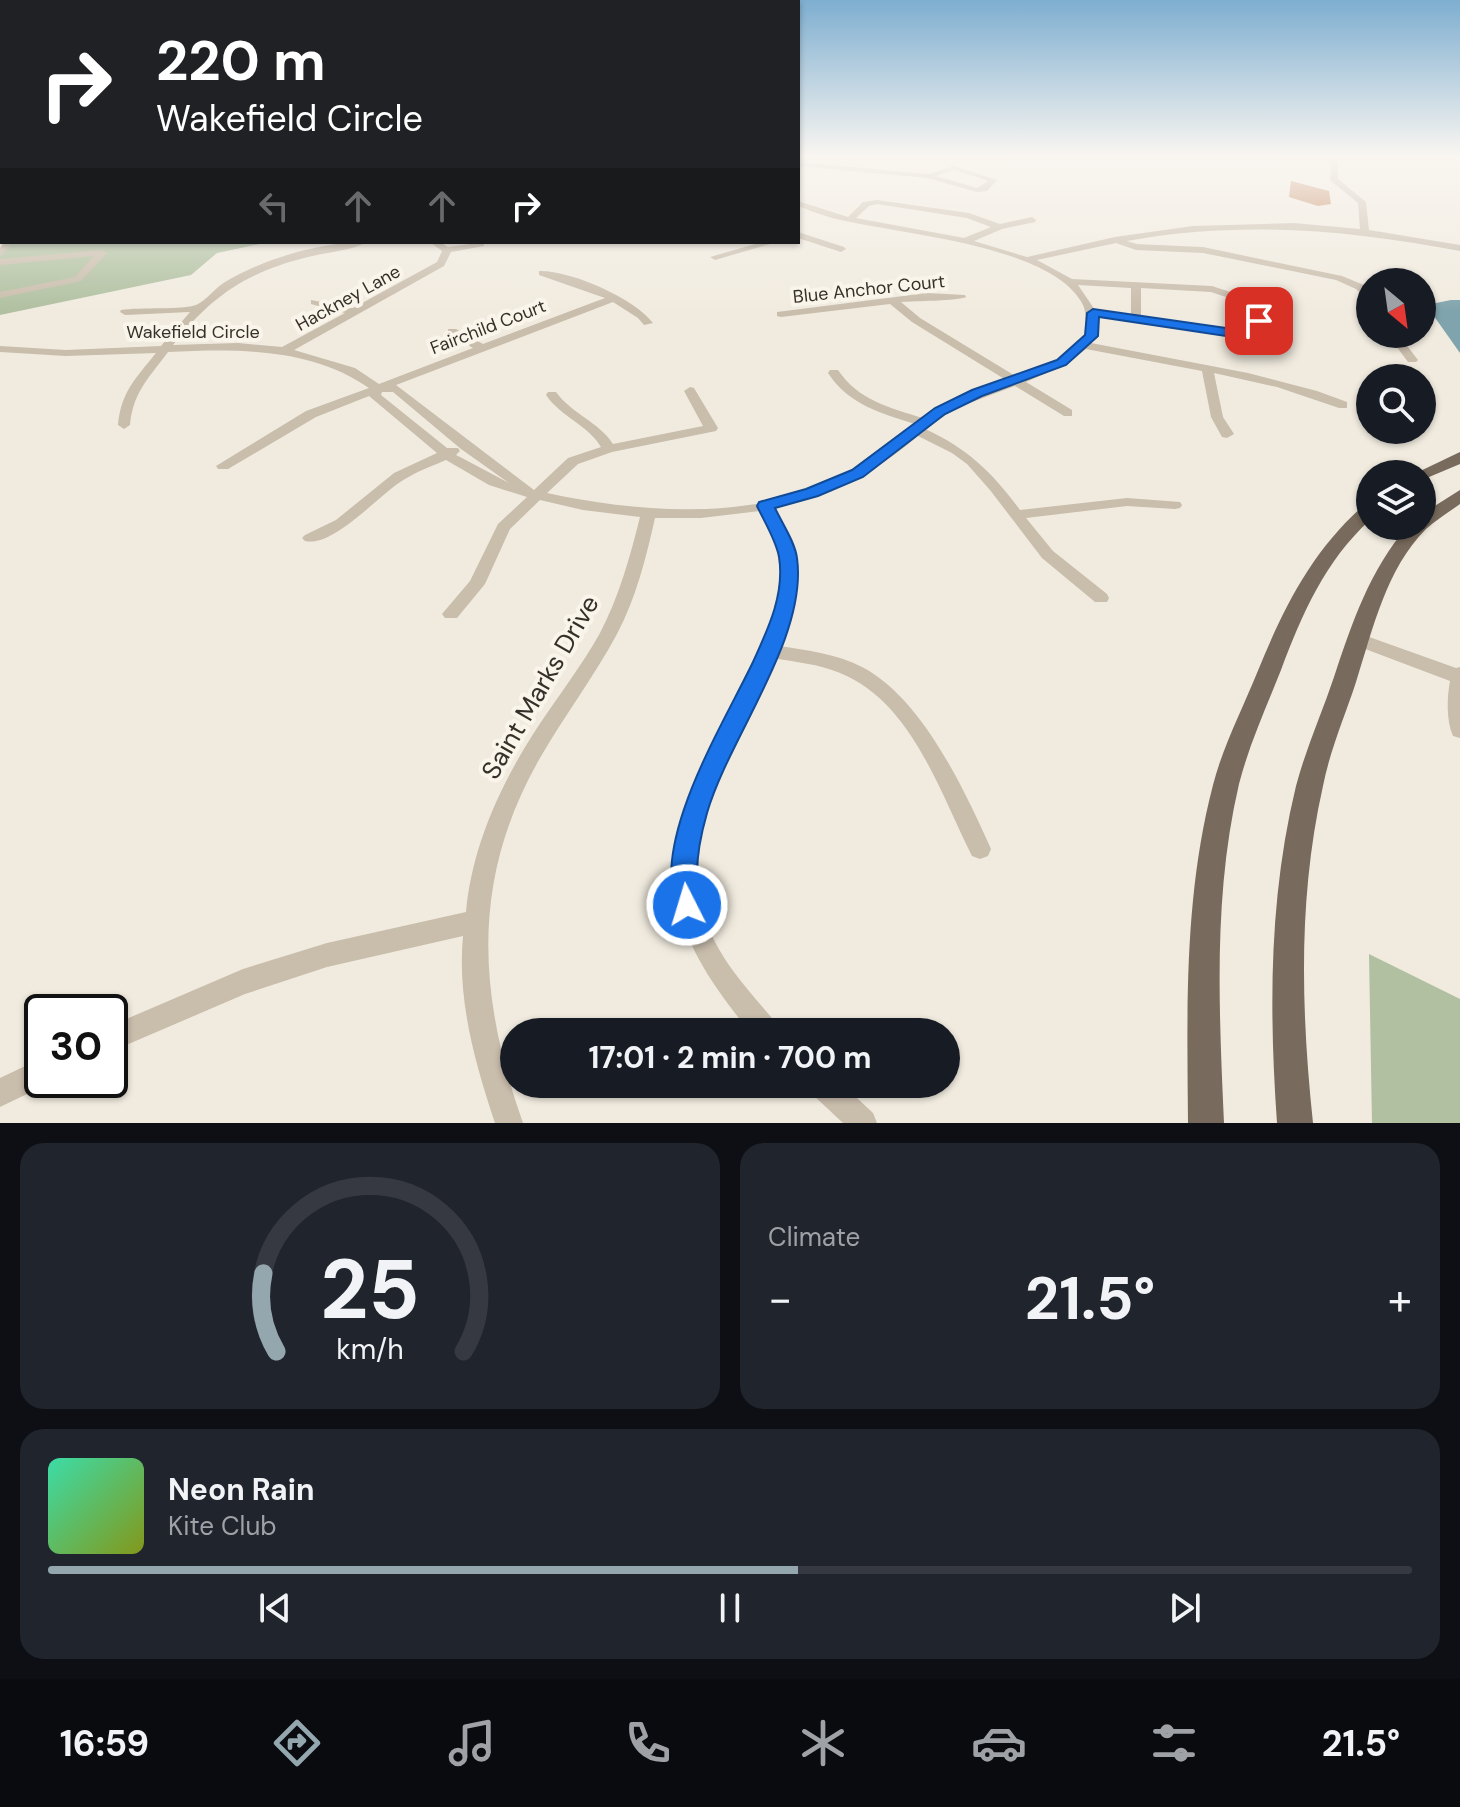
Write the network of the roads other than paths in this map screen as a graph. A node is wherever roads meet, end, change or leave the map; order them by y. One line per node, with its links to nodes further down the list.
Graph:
1 (808, 206): 5 (street)
2 (863, 206): 5 (street)
3 (906, 206): 7 (street)
4 (1362, 206): 8 (street)
5 (849, 220): 11 (street)
6 (1032, 220): 7 (street)
7 (999, 227): 11 (street)
8 (1365, 231): 10 (street); 16 (street)
9 (800, 236): 17 (street)
10 (1113, 239): 22 (street); 26 (street)
11 (969, 241): 22 (street)
12 (356, 244): 18 (street, Hackney Lane)
13 (437, 244): 19 (street)
14 (481, 244): 19 (street)
15 (765, 244): 20 (street)
16 (1460, 248)
17 (841, 249)
18 (334, 250): 21 (street); 33 (street, Hackney Lane)
19 (447, 250): 35 (street, Hackney Lane)
20 (715, 257)
21 (347, 258)
22 (1029, 259): 25 (street)
23 (0, 262): 28 (street)
24 (542, 273): 30 (street)
25 (1070, 282): 27 (street); 36 (street)
26 (1356, 285)
27 (1136, 288): 38 (street); 38 (street)
28 (0, 295)
29 (961, 297): 31 (street, Blue Anchor Court)
30 (611, 299): 39 (street); 43 (street, Fairchild Court)
31 (892, 300): 37 (street, Blue Anchor Court); 50 (street)
32 (315, 302): 35 (street)
33 (200, 308): 34 (street); 42 (street, Hackney Lane)
34 (125, 312)
35 (355, 312): 46 (street, Hackney Lane)
36 (1093, 313): 38 (street); 41 (street)
37 (781, 314)
38 (1136, 319)
39 (648, 323)
40 (452, 331): 43 (street)
41 (1084, 345): 48 (street); 50 (street, Wakefield Circle)
42 (169, 347): 45 (street, Wakefield Circle); 46 (street, Wakefield Circle); 56 (street, Hackney Lane)
43 (482, 348): 51 (street, Fairchild Court)
44 (1403, 348): 47 (street)
45 (0, 349)
46 (284, 351): 51 (street, Wakefield Circle)
47 (1412, 360)
48 (1208, 371): 54 (street); 58 (street)
49 (834, 373): 57 (street)
50 (1015, 380): 55 (street); 57 (street, Wakefield Circle)
51 (377, 388): 59 (street, Wakefield Circle); 61 (street, Wakefield Circle); 63 (street, Fairchild Court)
52 (690, 391): 60 (street)
53 (552, 395): 60 (street)
54 (1343, 405)
55 (1068, 413)
56 (124, 425)
57 (920, 427): 68 (street, Wakefield Circle); 71 (street)
58 (1227, 434)
59 (466, 446): 61 (street); 65 (street, Wakefield Circle)
60 (609, 449): 65 (street)
61 (446, 454): 65 (street, Wakefield Circle); 73 (street)
62 (1460, 457): 64 (main road)
63 (223, 466)
64 (1436, 468)
65 (535, 494): 70 (street, Wakefield Circle); 76 (street)
66 (1460, 495): 69 (main road)
67 (1175, 505): 71 (street)
68 (765, 506): 70 (street, Wakefield Circle); 78 (street)
69 (1436, 513)
70 (648, 514): 82 (street, Saint Marks Drive)
71 (1017, 515): 75 (street)
72 (1356, 522): 90 (main road)
73 (310, 538)
74 (1408, 540): 77 (main road)
75 (1101, 598)
76 (451, 614)
77 (1358, 639): 79 (street); 91 (main road)
78 (768, 651): 81 (street); 83 (street)
79 (1459, 676): 80 (street)
80 (1460, 730)
81 (980, 849)
82 (475, 922): 84 (street); 88 (street, Saint Marks Drive)
83 (754, 1018)
84 (128, 1031)
85 (24, 1081): 86 (street)
86 (0, 1093)
87 (837, 1098): 89 (street)
88 (509, 1123)
89 (863, 1123)
90 (1206, 1123)
91 (1295, 1123)

